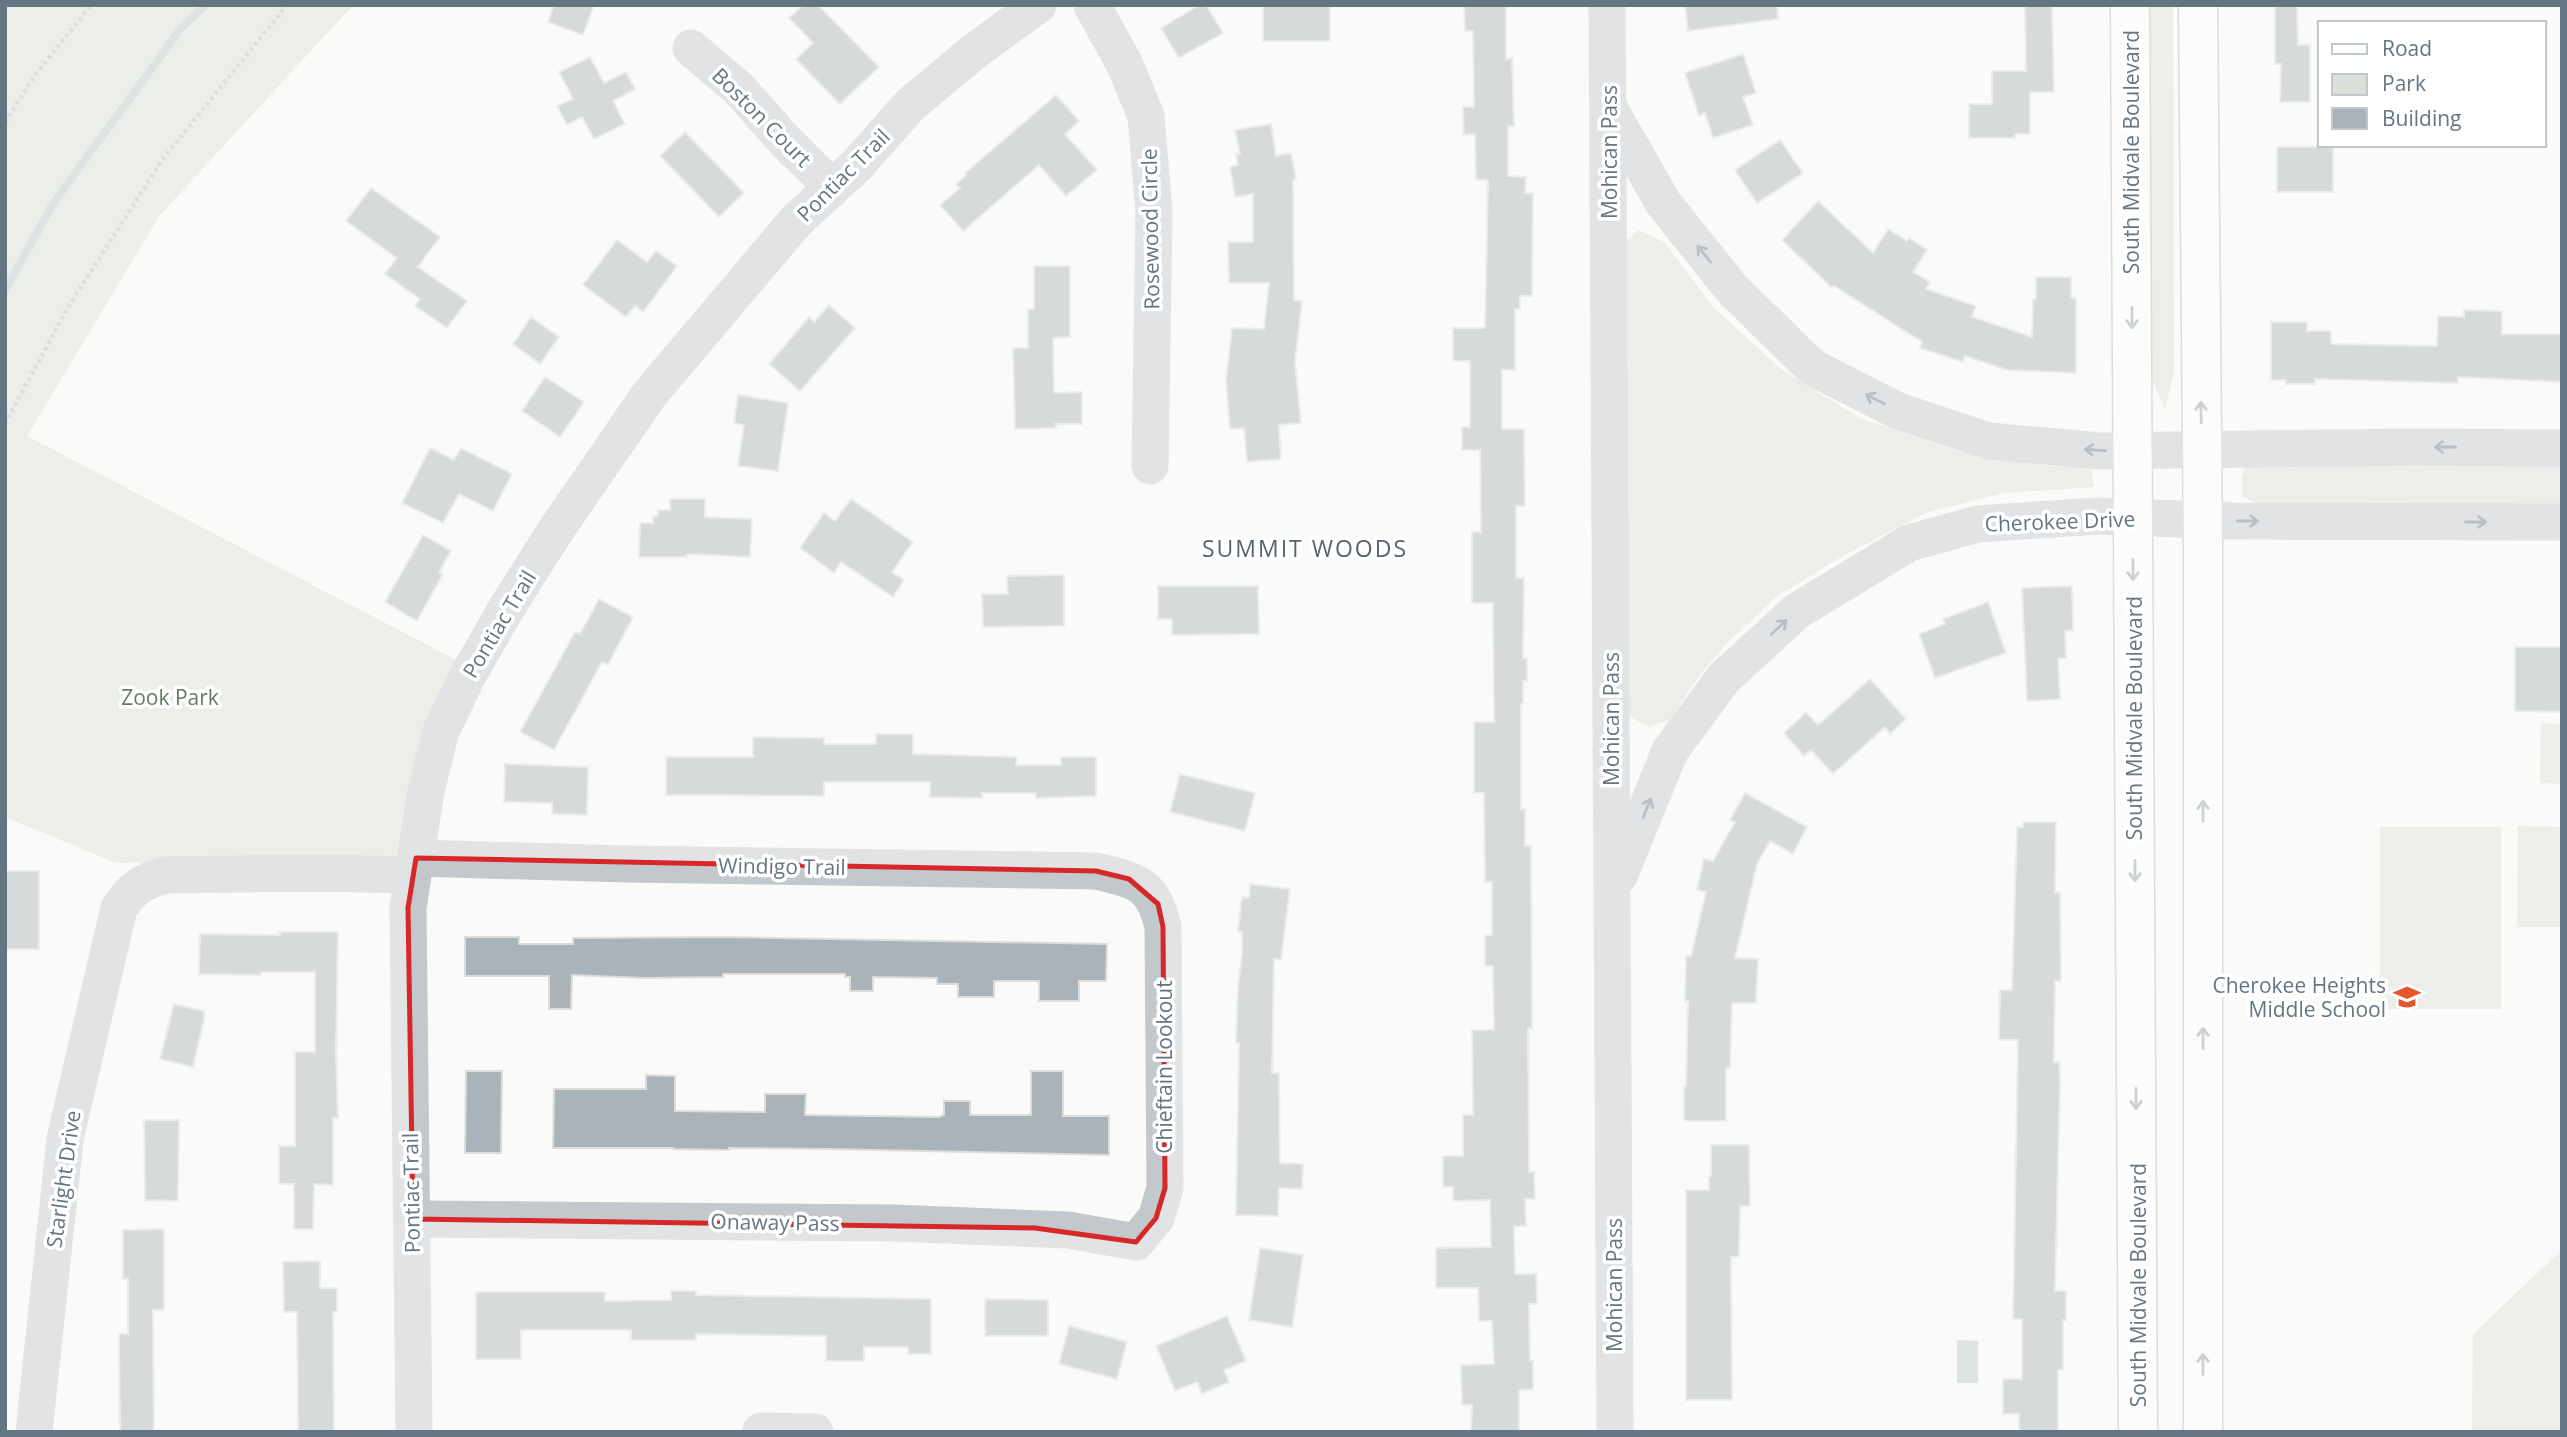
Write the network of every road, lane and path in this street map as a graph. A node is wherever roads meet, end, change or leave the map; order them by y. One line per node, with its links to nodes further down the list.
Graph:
1 (91, 5): 10 (path)
2 (287, 5): 12 (path)
3 (1038, 5): 11 (street, Pontiac Trail)
4 (1092, 5): 16 (street, Rosewood Circle)
5 (1607, 5): 9 (street, Mohican Pass)
6 (2130, 5): 15 (main road, South Midvale Boulevard, one-way to 15)
7 (2198, 5): 14 (main road, one-way to 7)
8 (691, 48): 11 (street, Boston Court)
9 (1608, 108): 15 (street, one-way to 9); 23 (street, Mohican Pass)
10 (5, 122)
11 (832, 187): 20 (street, Pontiac Trail)
12 (5, 424)
13 (2562, 448): 14 (street, one-way to 14)
14 (2202, 449): 15 (street); 18 (main road)
15 (2133, 451): 17 (main road, South Midvale Boulevard)
16 (1150, 466)
17 (2133, 518): 18 (street, Cherokee Drive); 23 (street, Cherokee Drive, one-way to 17); 31 (main road, South Midvale Boulevard, one-way to 31)
18 (2203, 520): 19 (street, Cherokee Drive, one-way to 19); 32 (main road, one-way to 18)
19 (2562, 522)
20 (414, 867): 21 (street, Windigo Trail); 22 (street, Windigo Trail); 24 (street, Pontiac Trail)
21 (1145, 888): 25 (street, Chieftain Lookout)
22 (130, 892): 27 (street, Starlight Drive)
23 (1612, 894): 30 (street, Mohican Pass)
24 (413, 1219): 25 (street, Onaway Pass); 28 (street, Pontiac Trail)
25 (1136, 1242)
26 (761, 1431): 29 (street)
27 (34, 1432)
28 (414, 1432)
29 (815, 1432)
30 (1615, 1432)
31 (2138, 1432)
32 (2203, 1432)

